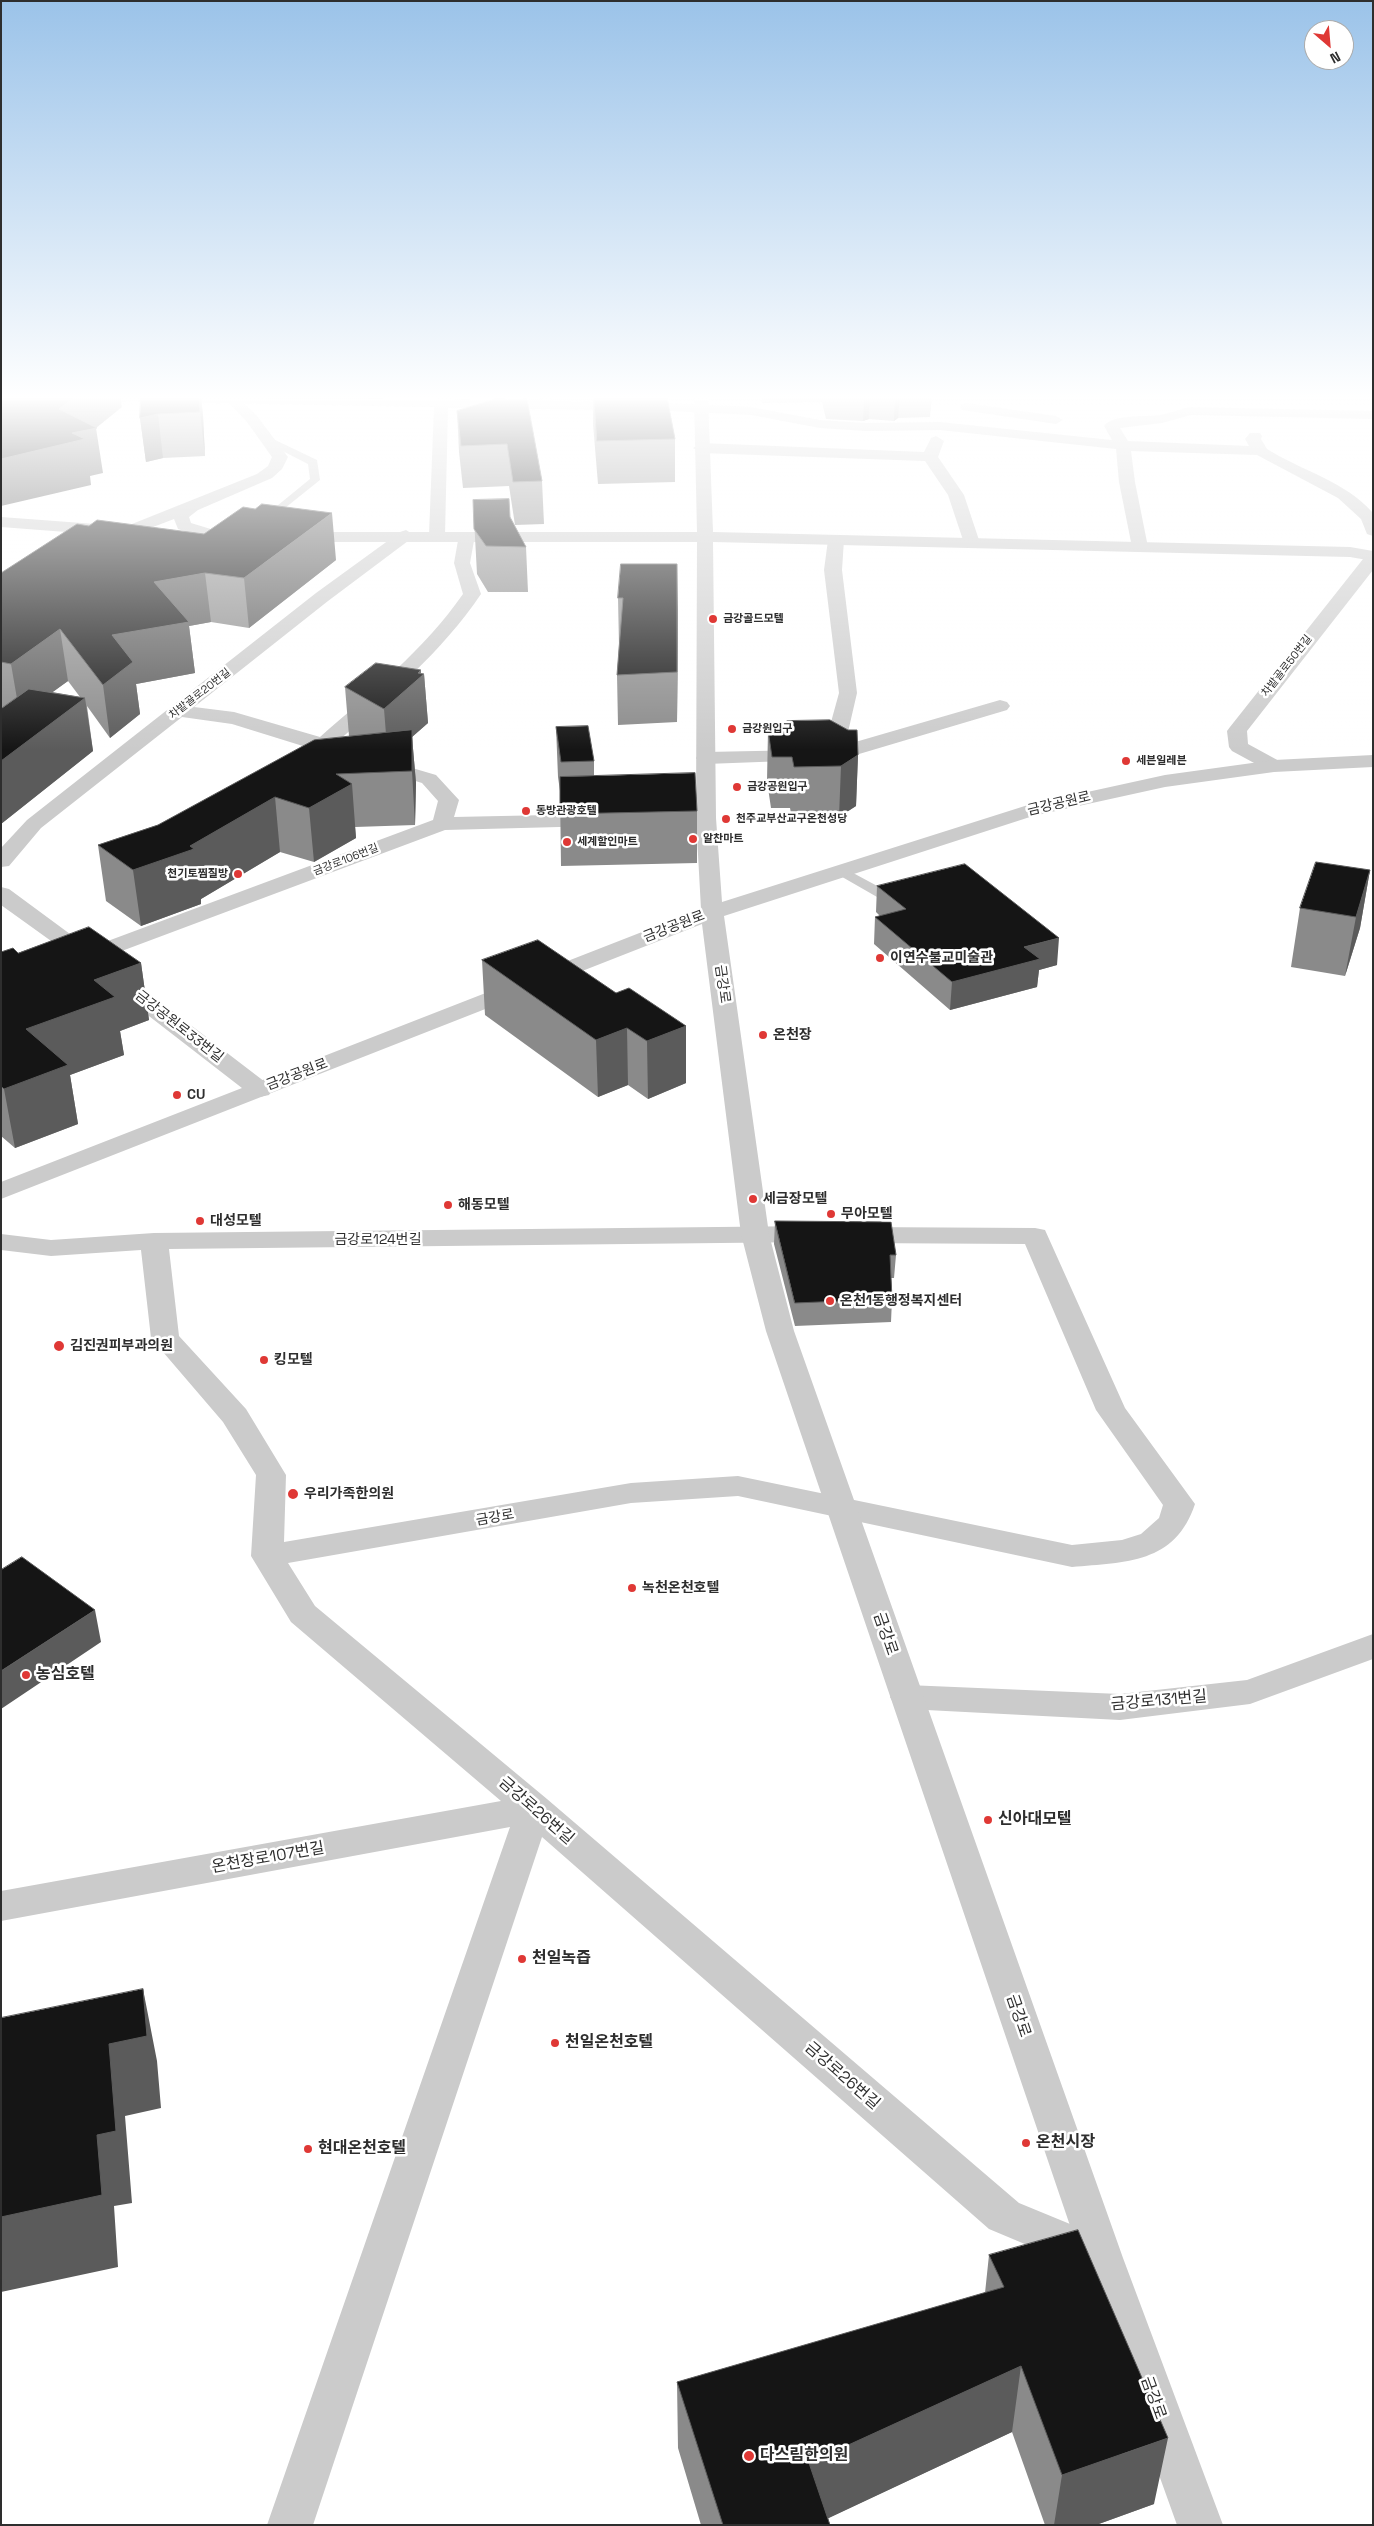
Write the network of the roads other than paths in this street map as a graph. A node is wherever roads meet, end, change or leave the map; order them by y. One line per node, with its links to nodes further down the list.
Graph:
1 (172, 515): 11 (street)
2 (183, 515): 18 (street)
3 (274, 515): 10 (lane)
4 (438, 515): 14 (street)
5 (704, 515): 17 (street, 금강로)
6 (962, 515): 23 (street)
7 (1134, 515): 24 (street)
8 (1365, 515): 12 (street)
9 (9, 522): 11 (street); 20 (street)
10 (257, 527)
11 (132, 531): 18 (street); 21 (street)
12 (1373, 532)
13 (406, 535): 14 (street); 16 (street); 27 (street, 차밭골로20번길)
14 (437, 535): 15 (street)
15 (467, 535): 17 (street); 28 (street)
16 (281, 537)
17 (705, 537): 22 (street); 30 (street, 금강로)
18 (228, 538): 19 (street)
19 (172, 539)
20 (40, 540)
21 (153, 540)
22 (836, 540): 23 (street); 29 (street)
23 (972, 543): 24 (street)
24 (1140, 547): 25 (street)
25 (1373, 557): 32 (street, 차밭골로50번길)
26 (1000, 706): 29 (street)
27 (179, 710): 28 (street); 35 (street, 차밭골로20번길)
28 (323, 744): 34 (street)
29 (836, 750): 30 (street)
30 (706, 758): 39 (street, 금강로)
31 (1373, 761): 32 (street, 금강공원로)
32 (1274, 766): 36 (street, 금강공원로)
33 (618, 820): 34 (street, 금강로106번길)
34 (442, 824): 40 (street, 금강로106번길)
35 (1, 861)
36 (842, 871): 38 (lane); 39 (street, 금강공원로)
37 (1, 894): 40 (street, 금강공원로33번길)
38 (889, 898)
39 (712, 912): 42 (street, 금강공원로); 44 (street, 금강로)
40 (87, 957): 41 (street, 금강로106번길); 42 (street, 금강공원로33번길)
41 (61, 966)
42 (260, 1090): 43 (street, 금강공원로)
43 (1, 1190)
44 (755, 1234): 45 (street, 금강로124번길); 47 (street, 금강로); 47 (street, 금강로124번길)
45 (154, 1241): 46 (street, 금강로124번길); 48 (street)
46 (1, 1242)
47 (841, 1506): 48 (street, 금강로); 50 (street, 금강로)
48 (267, 1556): 51 (street, 금강로26번길)
49 (1373, 1646): 50 (street, 금강로131번길)
50 (907, 1697): 53 (street, 금강로)
51 (534, 1809): 52 (street, 온천장로107번길); 53 (street, 금강로26번길); 54 (street)
52 (1, 1906)
53 (1102, 2258): 55 (street, 금강로)
54 (290, 2525)
55 (1200, 2525)

